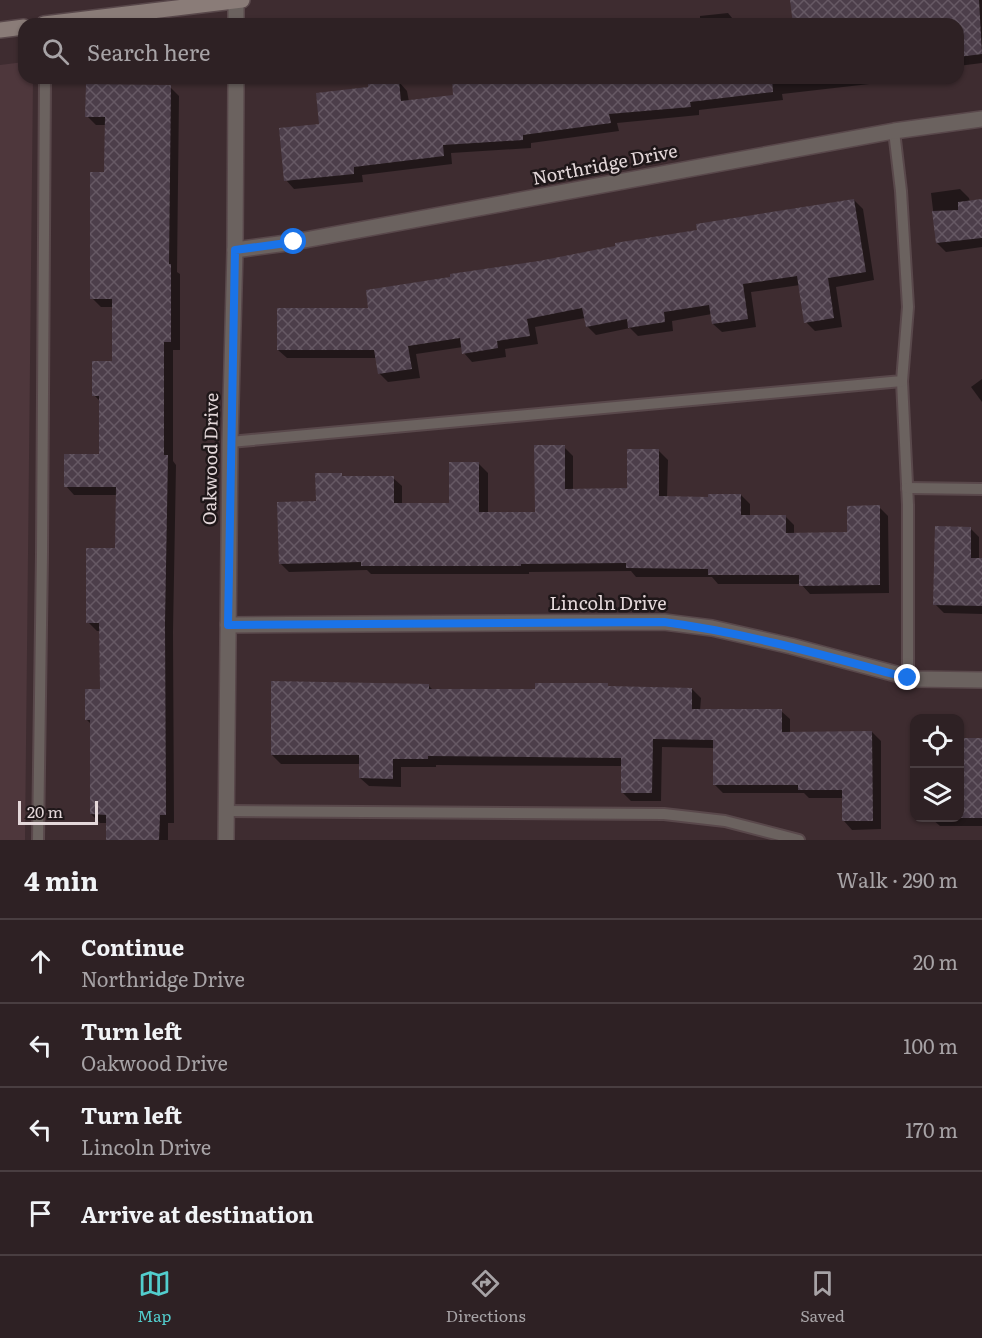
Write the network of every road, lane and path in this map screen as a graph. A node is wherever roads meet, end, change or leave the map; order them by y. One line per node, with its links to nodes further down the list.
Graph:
1 (242, 0): 2 (main road)
2 (236, 1): 3 (main road); 4 (street)
3 (95, 18)
4 (236, 18)
5 (18, 28): 6 (main road)
6 (0, 30)
7 (45, 84): 20 (lane)
8 (236, 84): 11 (street, Oakwood Drive)
9 (982, 118): 10 (street, Northridge Drive)
10 (894, 131): 11 (street, Northridge Drive); 12 (lane)
11 (235, 250): 13 (street, Oakwood Drive)
12 (902, 381): 13 (lane); 14 (lane)
13 (230, 441): 16 (street, Oakwood Drive)
14 (907, 488): 15 (lane); 17 (lane)
15 (982, 489)
16 (228, 625): 17 (street, Lincoln Drive); 19 (street, Oakwood Drive)
17 (908, 678): 18 (street, Lincoln Drive)
18 (982, 680)
19 (227, 811): 21 (street, Oakwood Drive); 22 (lane)
20 (38, 840)
21 (226, 840)
22 (800, 840)

